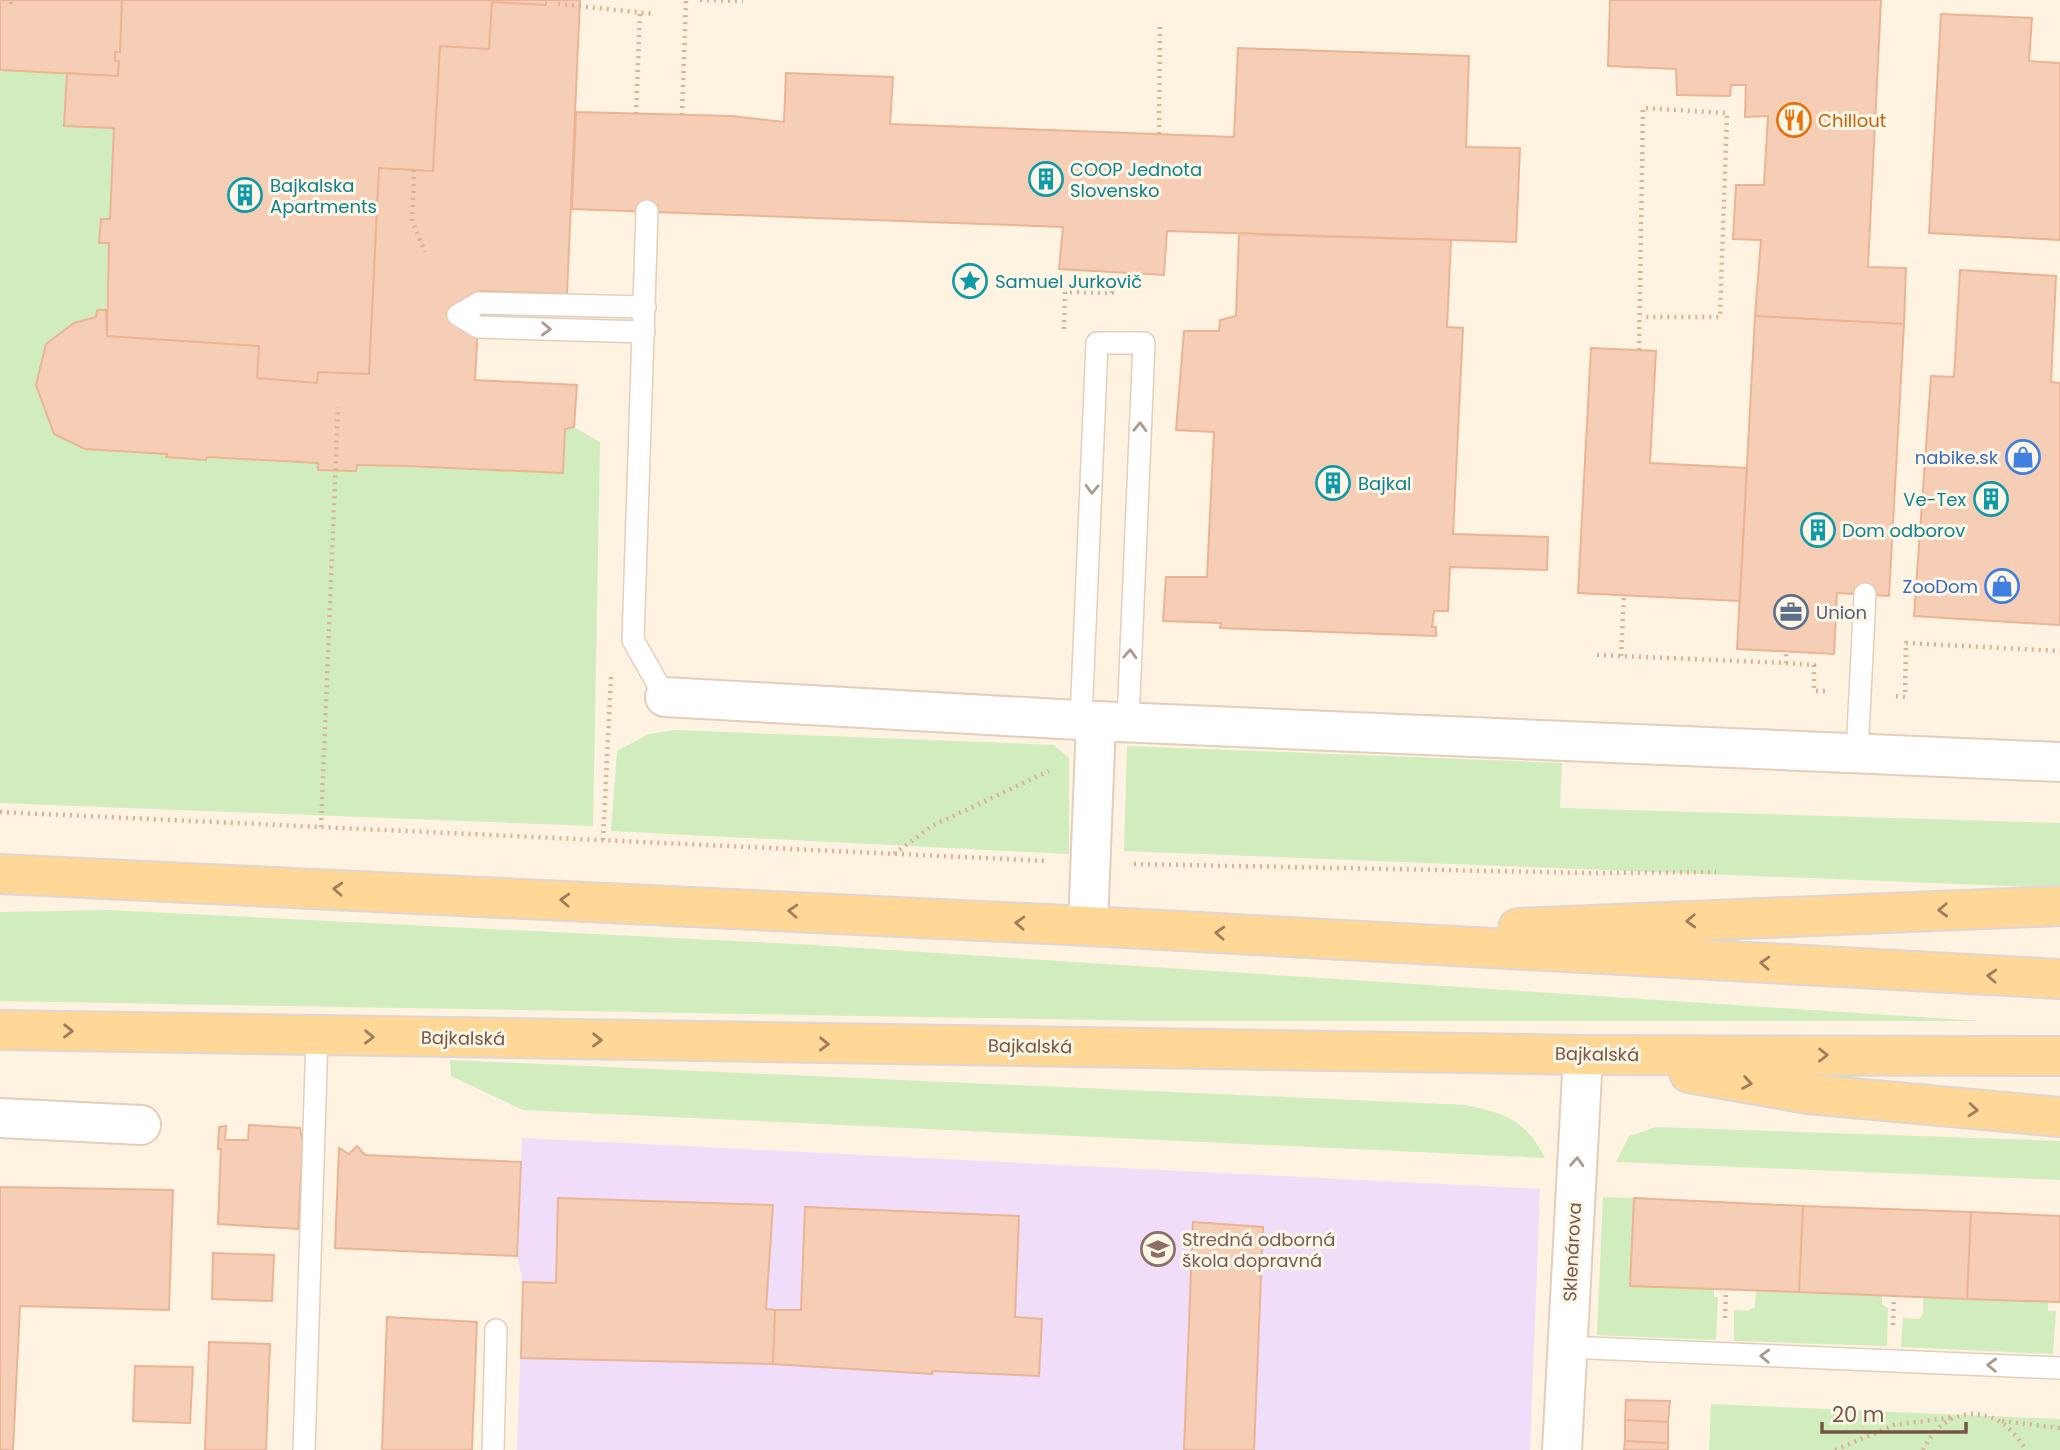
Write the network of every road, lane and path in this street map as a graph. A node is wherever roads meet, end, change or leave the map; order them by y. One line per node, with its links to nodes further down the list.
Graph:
1 (686, 0): 9 (path)
2 (700, 0): 3 (path)
3 (743, 1)
4 (558, 4): 5 (path)
5 (640, 12): 6 (path); 8 (path)
6 (655, 14)
7 (1160, 24): 10 (path)
8 (636, 114)
9 (682, 115)
10 (1159, 134)
11 (414, 170): 13 (path)
12 (647, 211): 14 (lane)
13 (425, 252)
14 (645, 307): 16 (lane); 16 (lane, one-way to 16)
15 (1641, 317): 15 (path); 17 (path)
16 (644, 332): 27 (lane)
17 (1639, 350)
18 (338, 407): 32 (path)
19 (1865, 594): 26 (lane)
20 (1624, 596): 24 (path)
21 (2060, 651): 26 (path)
22 (1786, 652): 25 (path)
23 (1598, 655): 24 (path)
24 (1620, 656): 25 (path)
25 (1786, 663): 26 (path)
26 (1860, 693): 29 (lane)
27 (665, 697): 28 (street)
28 (1100, 728): 28 (lane, one-way to 28); 29 (street); 33 (path); 34 (street)
29 (1857, 754): 30 (street)
30 (2060, 762)
31 (0, 812): 32 (path)
32 (320, 827): 33 (path)
33 (893, 854): 34 (path)
34 (1090, 863): 35 (path); 38 (street)
35 (1717, 872)
36 (0, 874): 38 (main road, one-way to 36)
37 (2060, 906): 39 (main road, one-way to 39)
38 (1088, 926): 39 (main road, one-way to 38)
39 (1289, 937): 40 (main road, one-way to 39)
40 (2060, 979)
41 (0, 1030): 42 (main road, Bajkalská, one-way to 42)
42 (317, 1036): 43 (main road, Bajkalská, one-way to 43); 54 (lane)
43 (1583, 1055): 44 (main road, Bajkalská, one-way to 44); 45 (main road, one-way to 45); 49 (street, Sklenárova, one-way to 43)
44 (2060, 1056)
45 (2060, 1117)
46 (0, 1118): 47 (street)
47 (141, 1125)
48 (496, 1330): 55 (lane)
49 (1566, 1347): 50 (lane, one-way to 49); 56 (street, Sklenárova)
50 (2060, 1368)
51 (1959, 1416): 52 (path); 57 (path); 58 (path)
52 (2002, 1421): 53 (path); 59 (path)
53 (2060, 1428)
54 (304, 1450)
55 (494, 1450)
56 (1562, 1450)
57 (1835, 1450)
58 (1923, 1450)
59 (2025, 1450)

